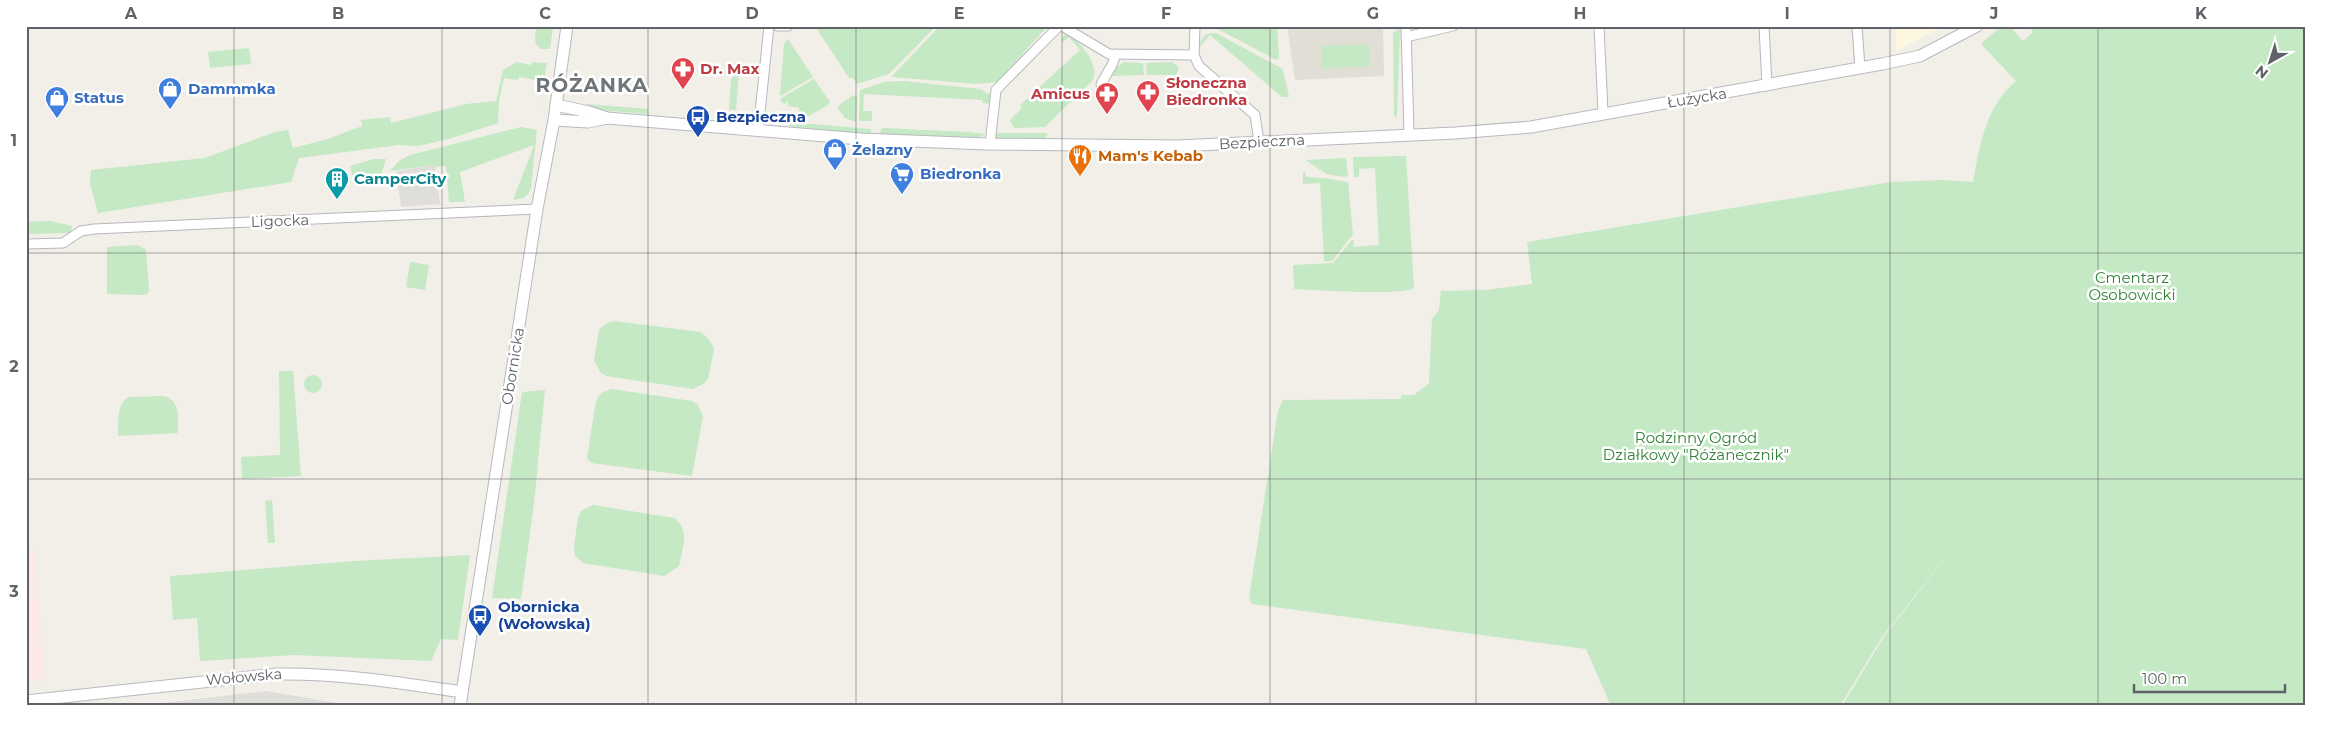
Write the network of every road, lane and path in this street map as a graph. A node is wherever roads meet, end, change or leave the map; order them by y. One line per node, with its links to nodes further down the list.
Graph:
1 (567, 26): 19 (street, Obornicka)
2 (769, 26): 23 (street)
3 (778, 26): 4 (street)
4 (788, 26)
5 (1061, 26): 14 (street); 26 (street)
6 (1195, 26): 15 (street)
7 (1406, 26): 13 (street)
8 (1452, 26): 13 (street)
9 (1599, 26): 20 (street)
10 (1764, 26): 18 (street)
11 (1857, 26): 16 (street)
12 (1977, 26): 16 (street, Łużycka)
13 (1406, 37): 24 (street)
14 (1116, 54): 15 (street); 17 (street)
15 (1194, 55): 25 (street)
16 (1860, 68): 18 (street, Łużycka)
17 (1101, 84)
18 (1767, 86): 20 (street, Łużycka)
19 (556, 104): 21 (street, Bezpieczna); 22 (street, Obornicka)
20 (1603, 113): 24 (street, Łużycka)
21 (607, 118): 22 (street, Bezpieczna); 23 (street, Bezpieczna)
22 (554, 120): 27 (street, Obornicka)
23 (758, 131): 26 (street, Bezpieczna)
24 (1408, 135): 25 (street, Bezpieczna)
25 (1259, 142): 26 (street, Bezpieczna)
26 (990, 144)
27 (537, 209): 28 (street, Ligocka); 29 (street, Obornicka)
28 (26, 244)
29 (462, 692): 30 (street, Wołowska); 31 (street, Obornicka)
30 (26, 701)
31 (460, 706)

